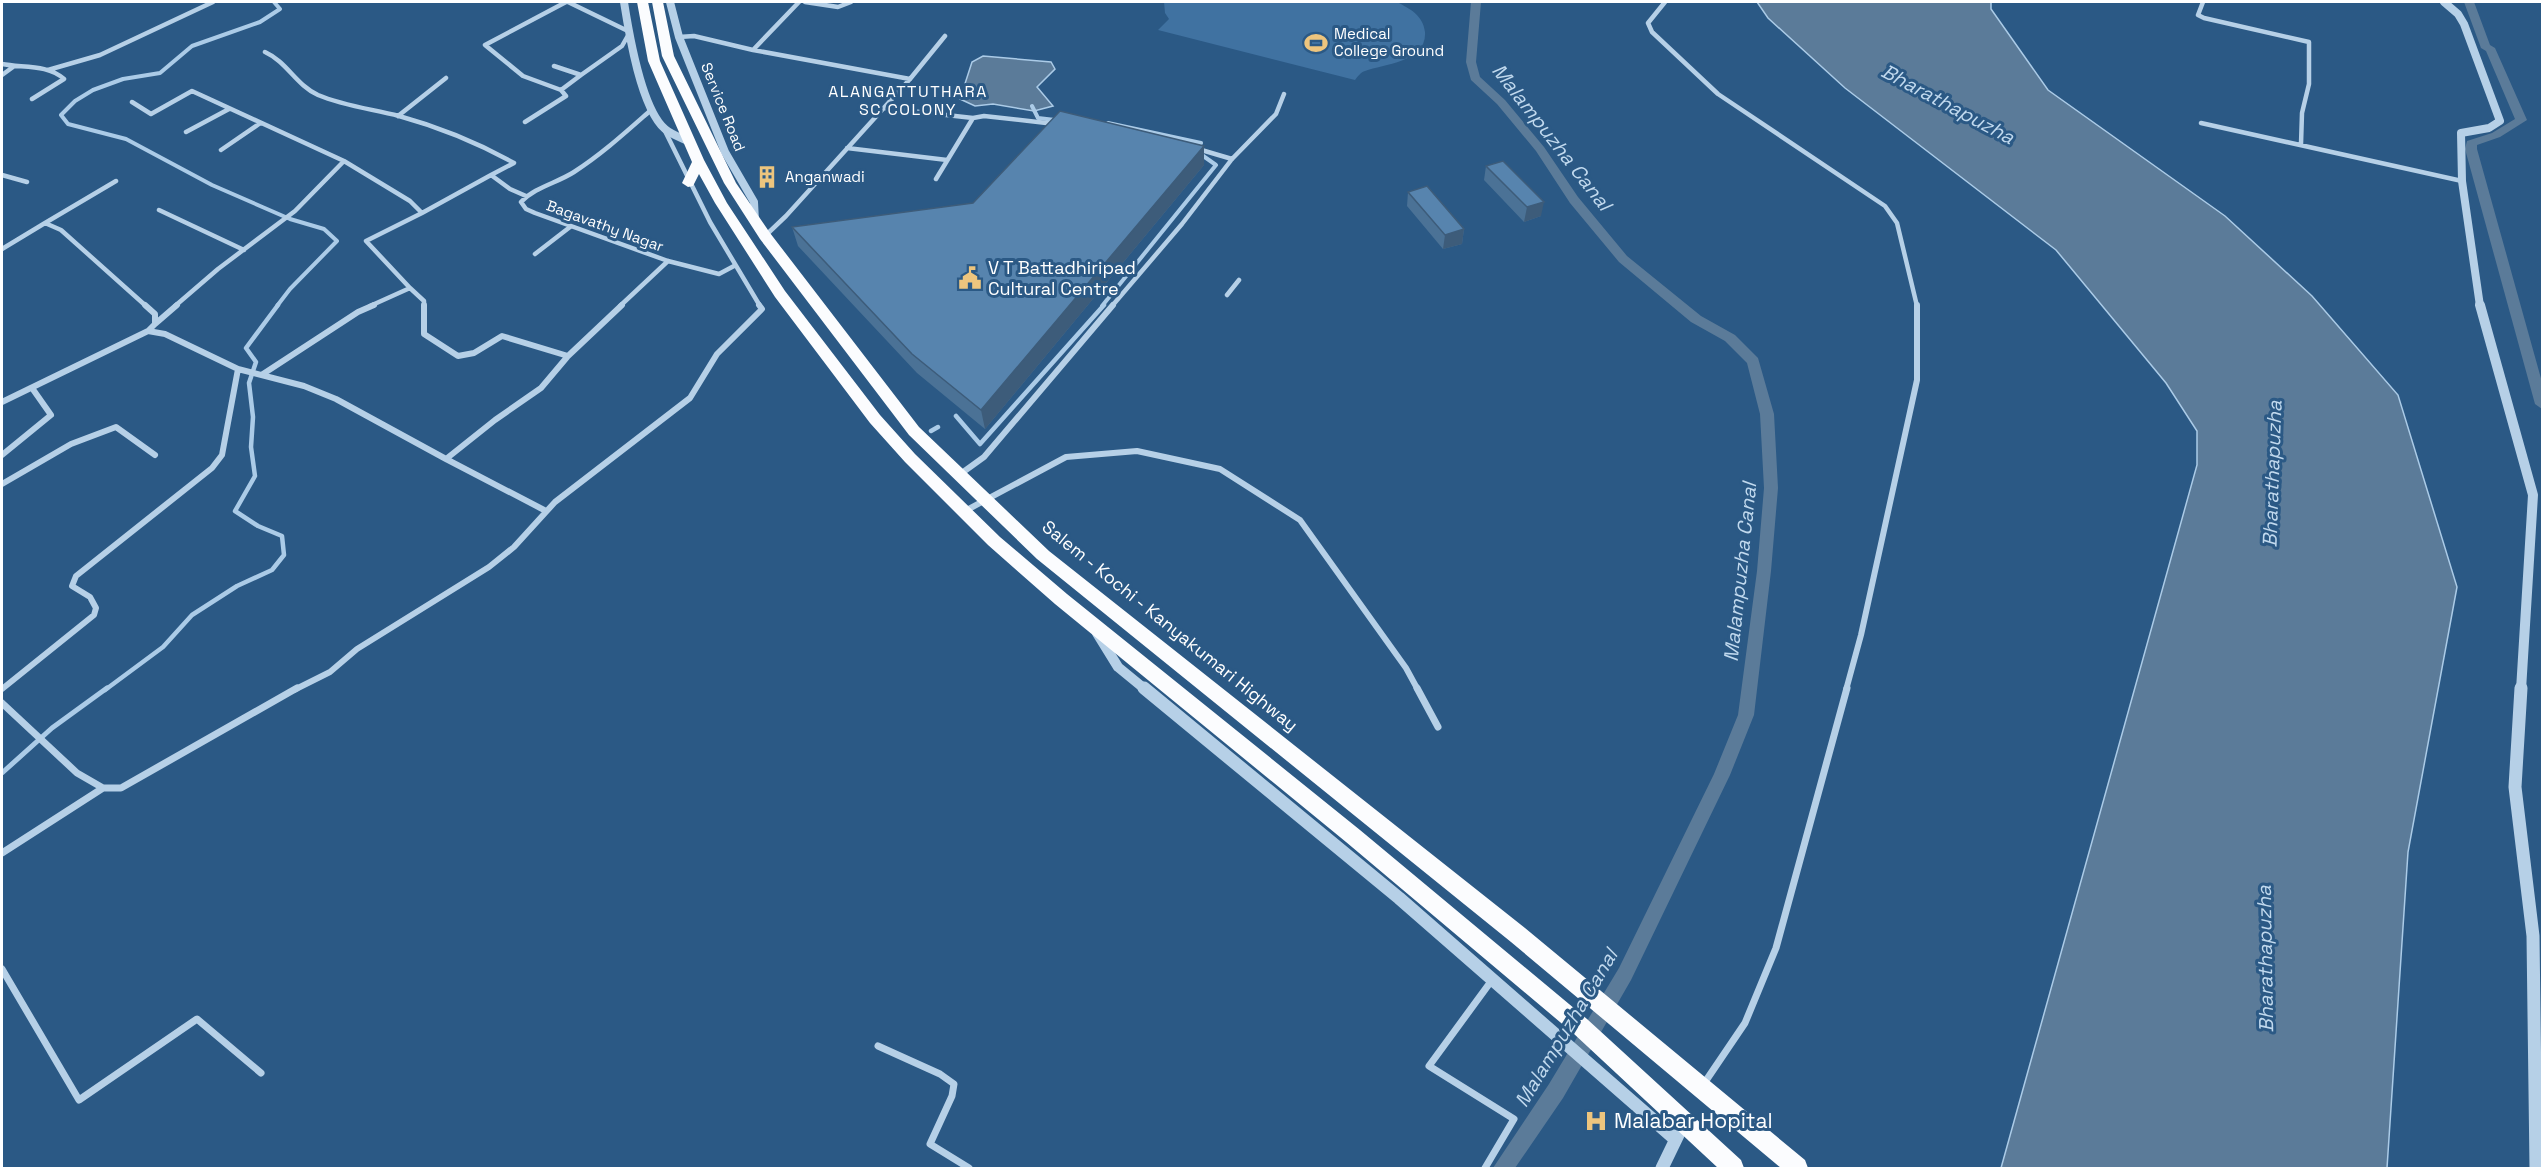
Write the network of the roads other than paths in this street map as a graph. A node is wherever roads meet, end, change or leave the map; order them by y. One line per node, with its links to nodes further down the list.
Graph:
1 (213, 2): 21 (street)
2 (567, 2): 13 (street); 26 (street)
3 (624, 2): 13 (street)
4 (642, 2): 41 (highway)
5 (657, 2): 60 (highway, Salem - Kochi - Kanyakumari Highway)
6 (670, 2): 15 (street, Service Road)
7 (799, 2): 16 (street)
8 (805, 2): 9 (street)
9 (851, 2)
10 (1665, 2): 97 (street)
11 (2203, 2): 42 (street)
12 (2444, 2): 54 (street)
13 (630, 32): 23 (street); 32 (street)
14 (945, 36): 25 (street)
15 (679, 37): 16 (street); 60 (street, Service Road)
16 (753, 50): 25 (street)
17 (266, 52): 33 (street)
18 (2, 64): 20 (street)
19 (554, 66): 23 (street)
20 (13, 67): 21 (street); 22 (street)
21 (48, 70): 28 (street)
22 (2, 75)
23 (580, 75): 26 (street)
24 (446, 78): 33 (street)
25 (910, 79): 30 (street)
26 (561, 90): 35 (street)
27 (1284, 94): 46 (street)
28 (32, 99)
29 (132, 102): 31 (street)
30 (884, 108): 34 (street); 43 (street)
31 (229, 109): 37 (street); 40 (street)
32 (651, 110): 39 (street); 57 (street, Bagavathy Nagar)
33 (398, 116): 51 (street)
34 (973, 118): 38 (street); 47 (street)
35 (525, 122)
36 (2201, 123): 42 (street)
37 (259, 124): 45 (street); 48 (street)
38 (1062, 125)
39 (664, 129): 41 (street); 56 (street)
40 (186, 132)
41 (690, 142): 49 (highway)
42 (2301, 144): 54 (street)
43 (848, 148): 47 (street); 63 (street)
44 (1192, 148): 46 (street)
45 (221, 150)
46 (1232, 159): 82 (street)
47 (947, 160): 52 (street)
48 (344, 161): 59 (street); 65 (street)
49 (699, 162): 56 (highway); 86 (highway)
50 (2, 175): 55 (street)
51 (491, 175): 57 (street); 59 (street)
52 (936, 180)
53 (116, 181): 61 (street)
54 (2462, 181): 104 (street)
55 (27, 182)
56 (688, 183): 68 (street)
57 (526, 196): 62 (street, Bagavathy Nagar)
58 (159, 210): 65 (street)
59 (422, 213): 70 (street)
60 (755, 221): 63 (highway, Salem - Kochi - Kanyakumari Highway)
61 (45, 223): 64 (street); 72 (street)
62 (570, 227): 66 (street); 67 (street, Bagavathy Nagar)
63 (765, 236): 82 (highway, Salem - Kochi - Kanyakumari Highway)
64 (2, 249)
65 (244, 249): 72 (street)
66 (535, 254)
67 (668, 261): 68 (street, Bagavathy Nagar); 74 (street)
68 (734, 266): 85 (street)
69 (1239, 280): 71 (street)
70 (410, 288): 74 (street); 76 (street)
71 (1227, 295)
72 (155, 324): 73 (street)
73 (148, 332): 75 (street); 77 (street)
74 (568, 356): 81 (street)
75 (238, 369): 76 (street); 88 (street)
76 (259, 373): 81 (street)
77 (32, 388): 78 (street); 80 (street)
78 (2, 402)
79 (155, 455): 83 (street)
80 (2, 456)
81 (446, 459): 85 (street)
82 (958, 475): 84 (highway, Salem - Kochi - Kanyakumari Highway)
83 (2, 484)
84 (984, 499): 86 (street); 90 (street); 97 (highway, Salem - Kochi - Kanyakumari Highway)
85 (546, 512): 91 (street)
86 (963, 512): 87 (highway)
87 (1092, 625): 94 (street); 98 (highway)
88 (2, 689)
89 (2, 703): 91 (street)
90 (1438, 727)
91 (103, 788): 92 (street)
92 (2, 853)
93 (2, 969): 96 (street)
94 (1492, 979): 98 (street); 100 (street)
95 (878, 1046): 99 (street)
96 (261, 1073)
97 (1700, 1088): 103 (highway, Salem - Kochi - Kanyakumari Highway)
98 (1680, 1132): 101 (street); 102 (highway)
99 (969, 1168)
100 (1485, 1168)
101 (1662, 1168)
102 (1733, 1168)
103 (1797, 1168)
104 (2536, 1168)

